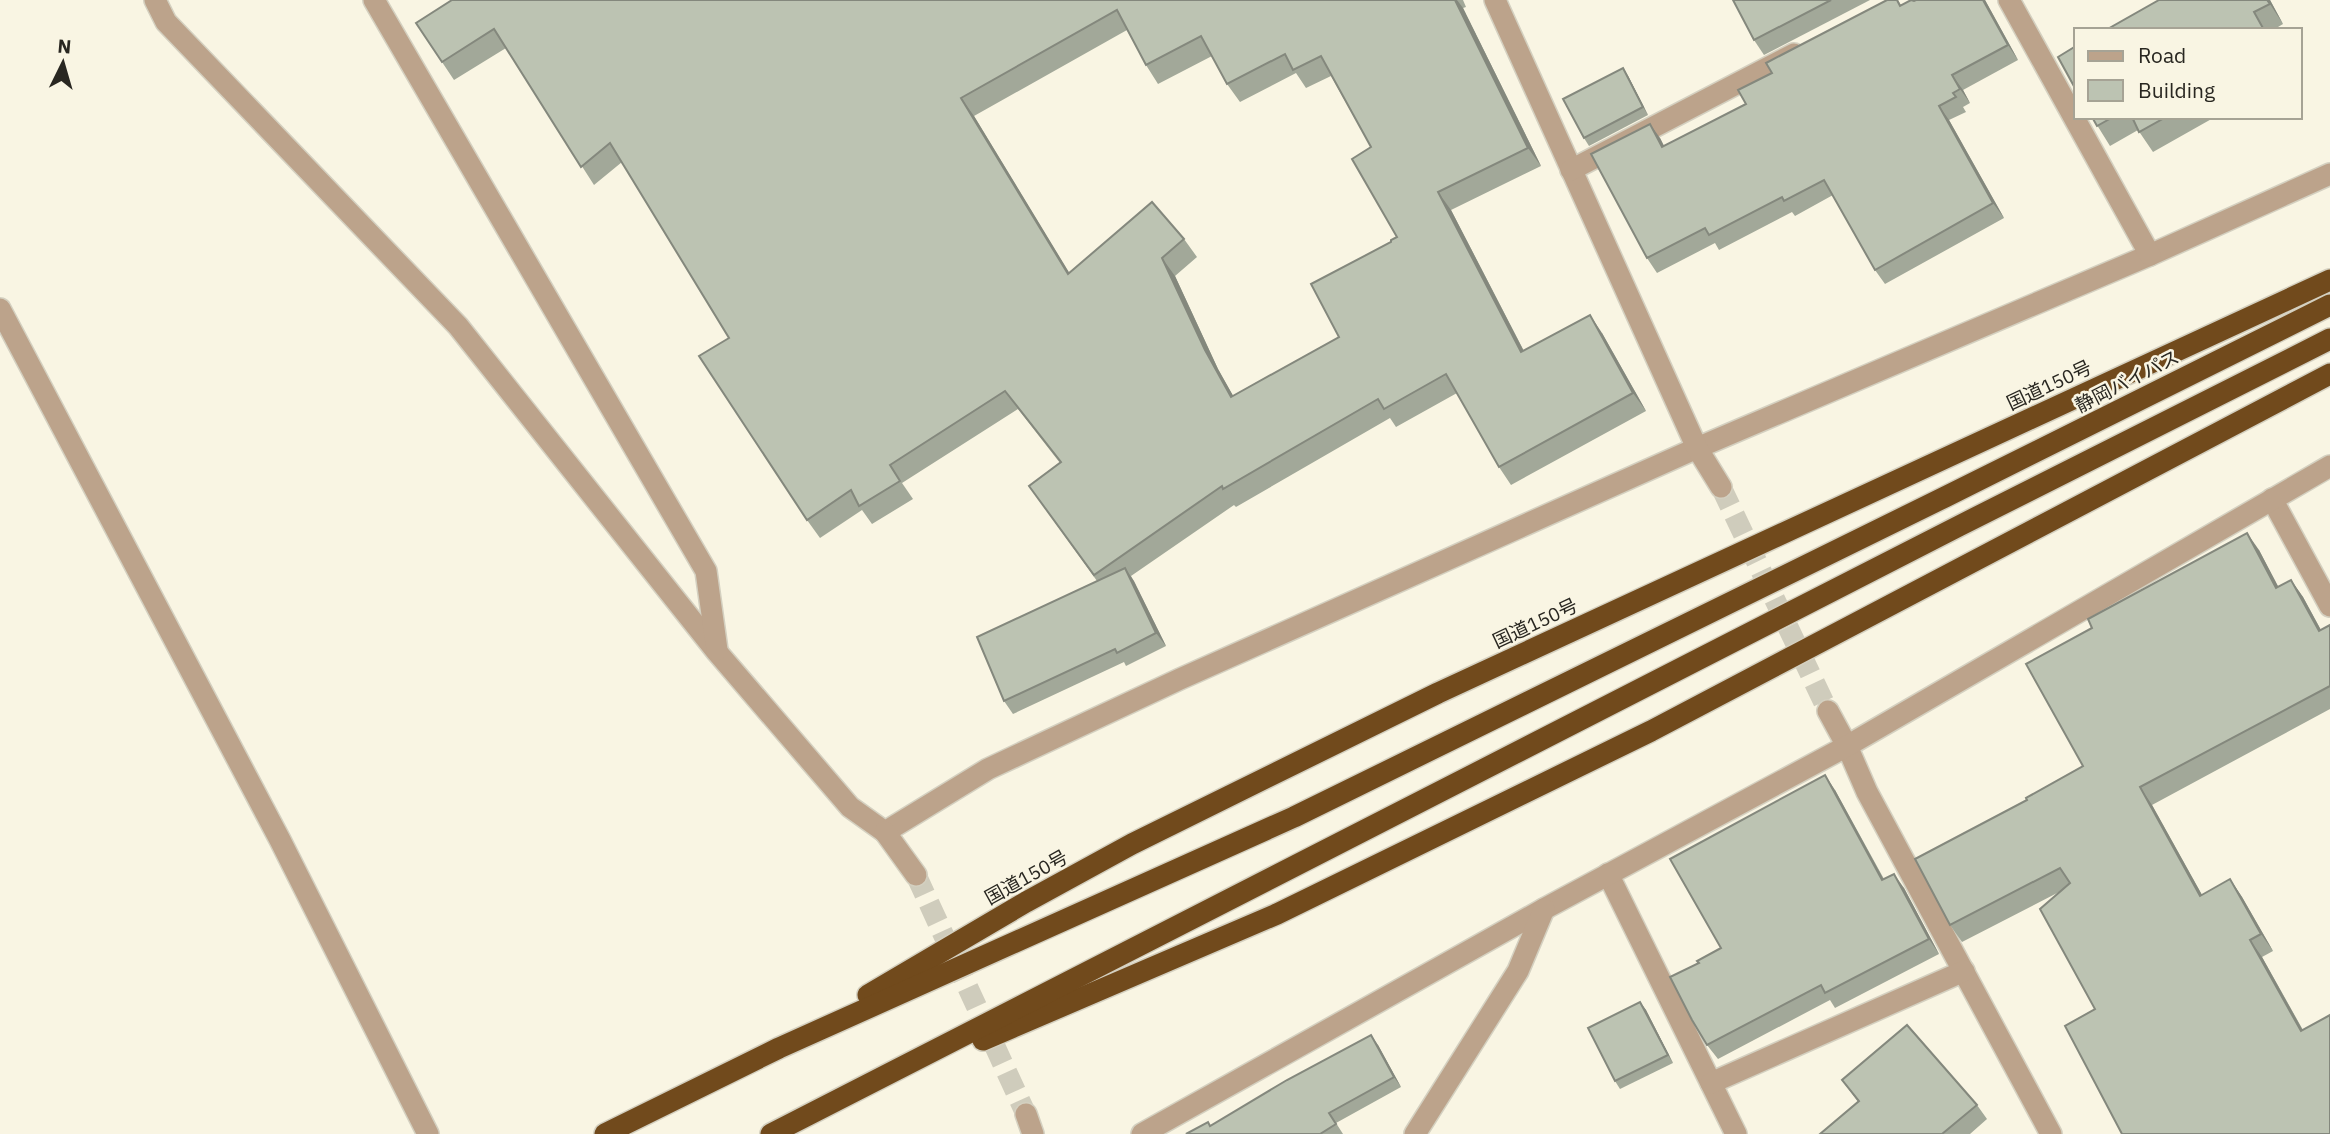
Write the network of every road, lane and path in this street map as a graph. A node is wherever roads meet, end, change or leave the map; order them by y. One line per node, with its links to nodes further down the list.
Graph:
1 (155, 0): 22 (street)
2 (374, 0): 22 (street)
3 (1495, 0): 8 (street)
4 (2009, 0): 6 (street)
5 (1813, 44): 8 (street)
6 (2074, 118)
7 (2075, 119): 10 (street)
8 (1571, 170): 16 (street)
9 (2330, 174): 10 (street)
10 (2150, 255): 16 (street)
11 (2330, 281): 30 (highway, 国道150号)
12 (2330, 305): 19 (highway, 静岡バイパス)
13 (0, 309): 33 (street)
14 (2330, 339): 32 (highway)
15 (2330, 374): 32 (highway)
16 (1697, 448): 18 (street); 25 (street)
17 (2330, 466): 20 (street)
18 (1721, 487)
19 (1945, 497): 30 (highway, 国道150号)
20 (2272, 499): 21 (street); 24 (street)
21 (2330, 606)
22 (717, 652): 25 (street)
23 (1828, 711): 24 (street)
24 (1847, 746): 26 (street); 29 (street)
25 (885, 832): 27 (street)
26 (1608, 874): 28 (street); 31 (street)
27 (916, 875)
28 (1544, 909): 36 (street); 37 (street)
29 (1964, 971): 31 (street); 39 (street)
30 (779, 1048): 34 (highway, 国道150号)
31 (1711, 1083): 38 (street)
32 (809, 1115): 35 (highway)
33 (428, 1134)
34 (605, 1134)
35 (771, 1134)
36 (1142, 1134)
37 (1415, 1134)
38 (1736, 1134)
39 (2051, 1134)

